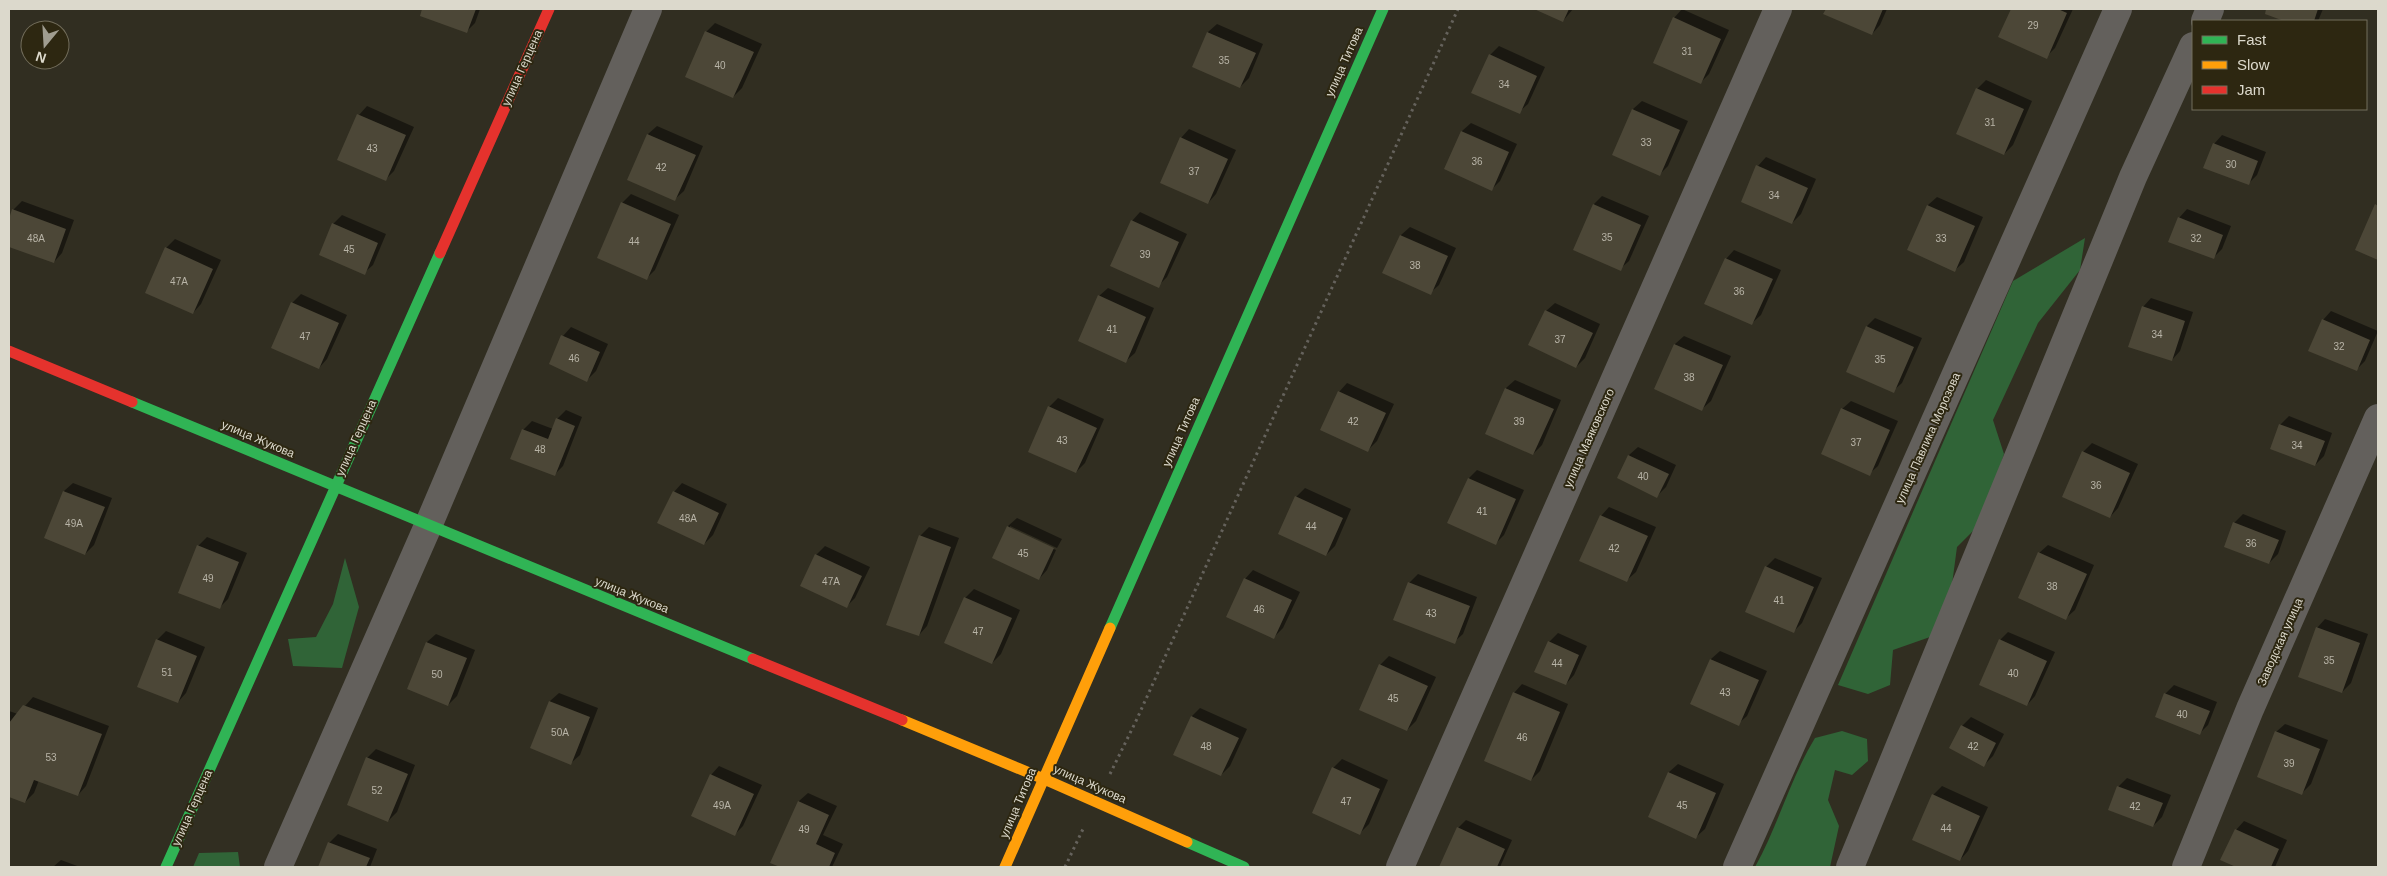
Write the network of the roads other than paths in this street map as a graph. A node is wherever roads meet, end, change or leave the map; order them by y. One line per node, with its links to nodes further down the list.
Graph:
1 (549, 9): 9 (street, улица Герцена)
2 (648, 9): 10 (street)
3 (1383, 9): 11 (street, улица Титова)
4 (1778, 9): 16 (street, улица Маяковского)
5 (2118, 9): 17 (street, улица Павлика Морозова)
6 (2192, 48): 18 (street)
7 (9, 351): 9 (street, улица Жукова)
8 (2378, 418): 19 (street, Заводская улица)
9 (335, 486): 10 (street, улица Жукова); 12 (street, улица Герцена)
10 (428, 526): 11 (street, улица Жукова); 13 (street)
11 (1044, 779): 14 (street, улица Титова); 15 (street, улица Жукова)
12 (166, 867)
13 (278, 867)
14 (1006, 867)
15 (1244, 867)
16 (1400, 867)
17 (1737, 867)
18 (1850, 867)
19 (2186, 867)

